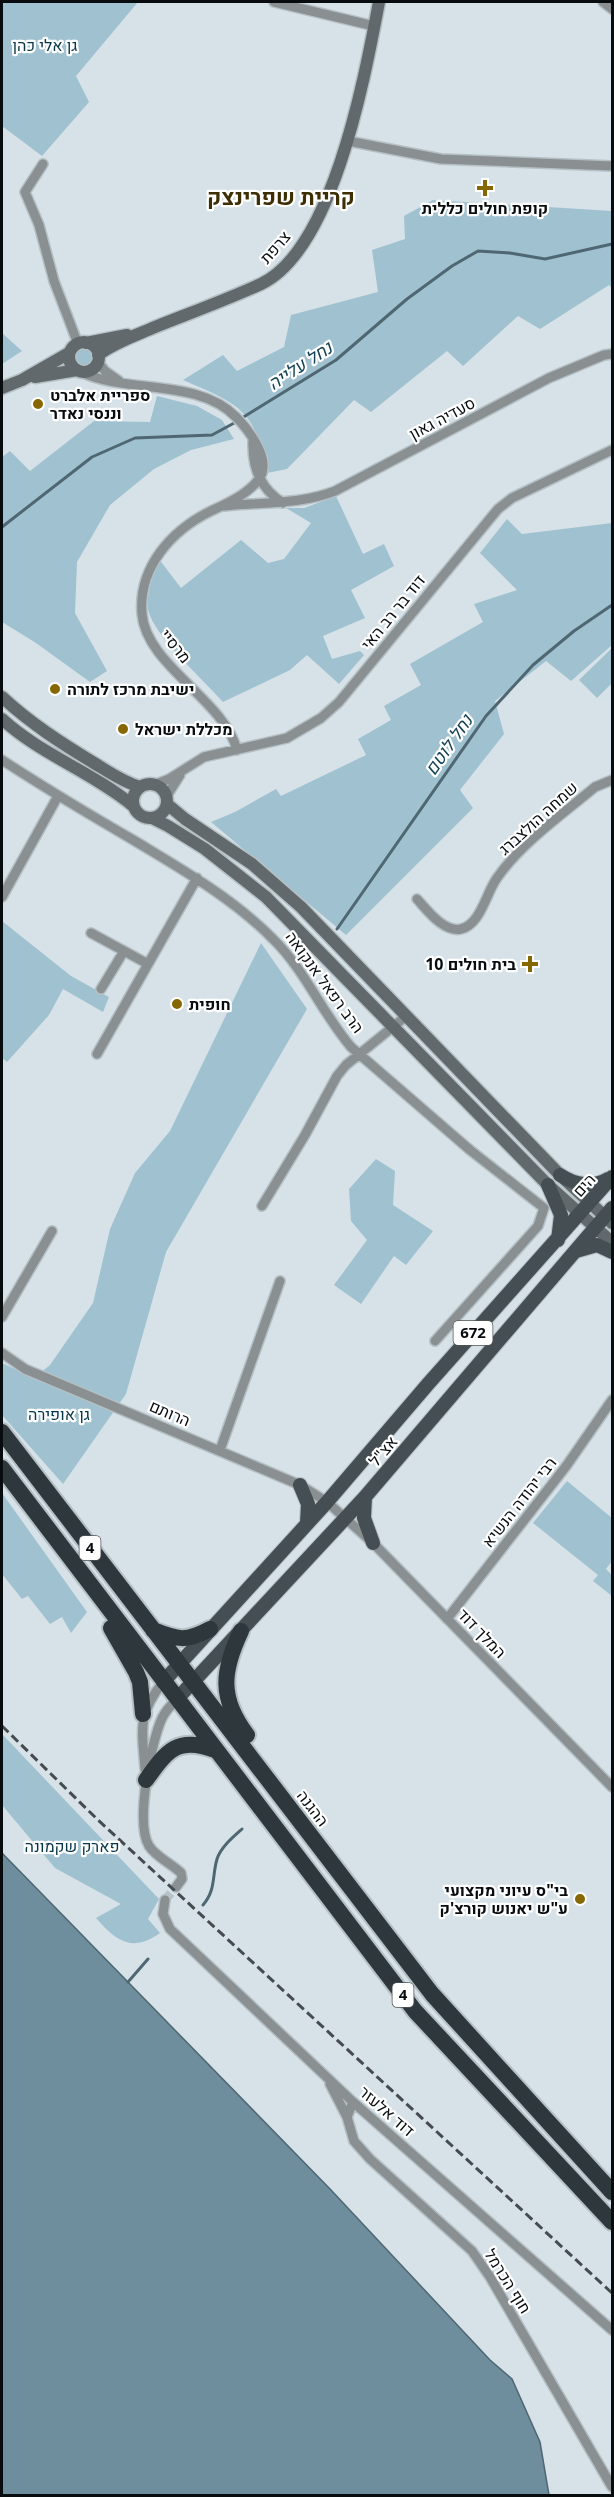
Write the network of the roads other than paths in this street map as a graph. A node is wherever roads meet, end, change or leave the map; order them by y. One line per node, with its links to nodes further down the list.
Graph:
1 (274, 2): 5 (street)
2 (379, 2): 5 (street, צרפת)
3 (603, 2): 4 (street)
4 (612, 9)
5 (374, 26): 6 (street, צרפת)
6 (348, 141): 8 (street); 9 (street, צרפת)
7 (43, 164): 10 (street)
8 (612, 165)
9 (140, 333): 10 (street, צרפת); 12 (street, צרפת)
10 (78, 347): 12 (street); 13 (street); 14 (street, צרפת)
11 (612, 354): 19 (street, סעדיה גאון)
12 (98, 358): 13 (street); 15 (street)
13 (79, 371): 14 (street, צרפת); 15 (street)
14 (22, 380): 16 (street, צרפת)
15 (121, 382): 18 (street)
16 (2, 388)
17 (612, 450): 23 (street, דוד בר רב האי)
18 (259, 478): 19 (street); 20 (street, מרסיי)
19 (284, 503): 20 (street, מרסיי)
20 (221, 506): 23 (street, מרסיי)
21 (2, 697): 28 (street)
22 (2, 719): 31 (street)
23 (237, 750): 25 (street, דוד בר רב האי)
24 (2, 760): 29 (street, הרב רפאל אנקואה)
25 (185, 768): 27 (street, דוד בר רב האי); 30 (street)
26 (612, 780): 35 (street, שמחה הולצברג)
27 (154, 784): 28 (street); 30 (street)
28 (140, 787): 31 (street)
29 (58, 796): 33 (street, הרב רפאל אנקואה); 34 (street)
30 (167, 801): 32 (street); 40 (street, הרב רפאל אנקואה)
31 (132, 805): 32 (street)
32 (152, 818): 41 (street, הרב רפאל אנקואה)
33 (197, 878): 38 (street); 43 (street, הרב רפאל אנקואה)
34 (2, 897)
35 (417, 899)
36 (91, 933): 37 (street)
37 (124, 951): 38 (street); 39 (street)
38 (148, 964): 42 (street)
39 (101, 989)
40 (405, 1017): 41 (street); 44 (street, הרב רפאל אנקואה)
41 (393, 1027): 43 (street); 46 (street, הרב רפאל אנקואה)
42 (97, 1054)
43 (358, 1054): 48 (street); 58 (street, הרב רפאל אנקואה)
44 (560, 1175): 45 (main road); 47 (street, הרב רפאל אנקואה)
45 (612, 1177): 47 (main road, הים / 672)
46 (549, 1185): 49 (street, הרב רפאל אנקואה); 53 (main road)
47 (590, 1202): 49 (main road, הים / 672); 50 (street, הרב רפאל אנקואה)
48 (262, 1206)
49 (579, 1214): 51 (street, הרב רפאל אנקואה); 53 (main road, אצ"ל / 672)
50 (610, 1216): 51 (main road, אצ"ל / 672)
51 (595, 1227): 54 (street, הרב רפאל אנקואה); 55 (main road, אצ"ל / 672)
52 (52, 1231): 57 (street)
53 (558, 1240): 66 (main road, אצ"ל / 672)
54 (612, 1250): 55 (main road)
55 (574, 1252): 65 (main road, אצ"ל / 672)
56 (280, 1281): 62 (street)
57 (2, 1317)
58 (435, 1341)
59 (2, 1353): 62 (street, הרותם)
60 (612, 1400): 71 (street, רבי יהודה הנשיא)
61 (2, 1432): 73 (highway, ההגנה / 4)
62 (220, 1450): 64 (street, הרותם)
63 (2, 1468): 70 (highway, 4)
64 (300, 1485): 66 (street, הרותם); 68 (main road)
65 (365, 1497): 67 (main road, אצ"ל / 672); 69 (main road)
66 (327, 1502): 67 (street, המלך דוד); 68 (main road, אצ"ל / 672)
67 (346, 1518): 69 (street, המלך דוד); 74 (main road, אצ"ל / 672)
68 (307, 1523): 72 (main road, אצ"ל / 672)
69 (373, 1543): 71 (street, המלך דוד)
70 (86, 1579): 76 (highway, 4); 79 (highway)
71 (447, 1619): 82 (street, המלך דוד)
72 (210, 1629): 73 (highway); 75 (main road, אצ"ל / 672)
73 (153, 1630): 75 (highway, ההגנה / 4)
74 (241, 1630): 77 (main road, אצ"ל / 672); 83 (highway)
75 (179, 1664): 76 (main road, אצ"ל / 672); 77 (highway, ההגנה / 4)
76 (163, 1682): 78 (highway, 4); 79 (street)
77 (193, 1683): 78 (main road, אצ"ל / 672); 83 (highway, ההגנה / 4)
78 (177, 1699): 80 (highway, 4); 81 (street)
79 (143, 1714): 81 (street)
80 (215, 1750): 81 (highway); 90 (highway, 4)
81 (146, 1780): 84 (street)
82 (612, 1787)
83 (303, 1825): 89 (highway, ההגנה / 4)
84 (176, 1887)
85 (165, 1900): 86 (street, דוד אלעזר)
86 (322, 2072): 87 (street, דוד אלעזר); 88 (street, חוף הכרמל)
87 (353, 2102): 88 (street); 91 (street, דוד אלעזר)
88 (347, 2118): 92 (street, חוף הכרמל)
89 (612, 2192)
90 (612, 2222)
91 (612, 2330)
92 (612, 2487)

